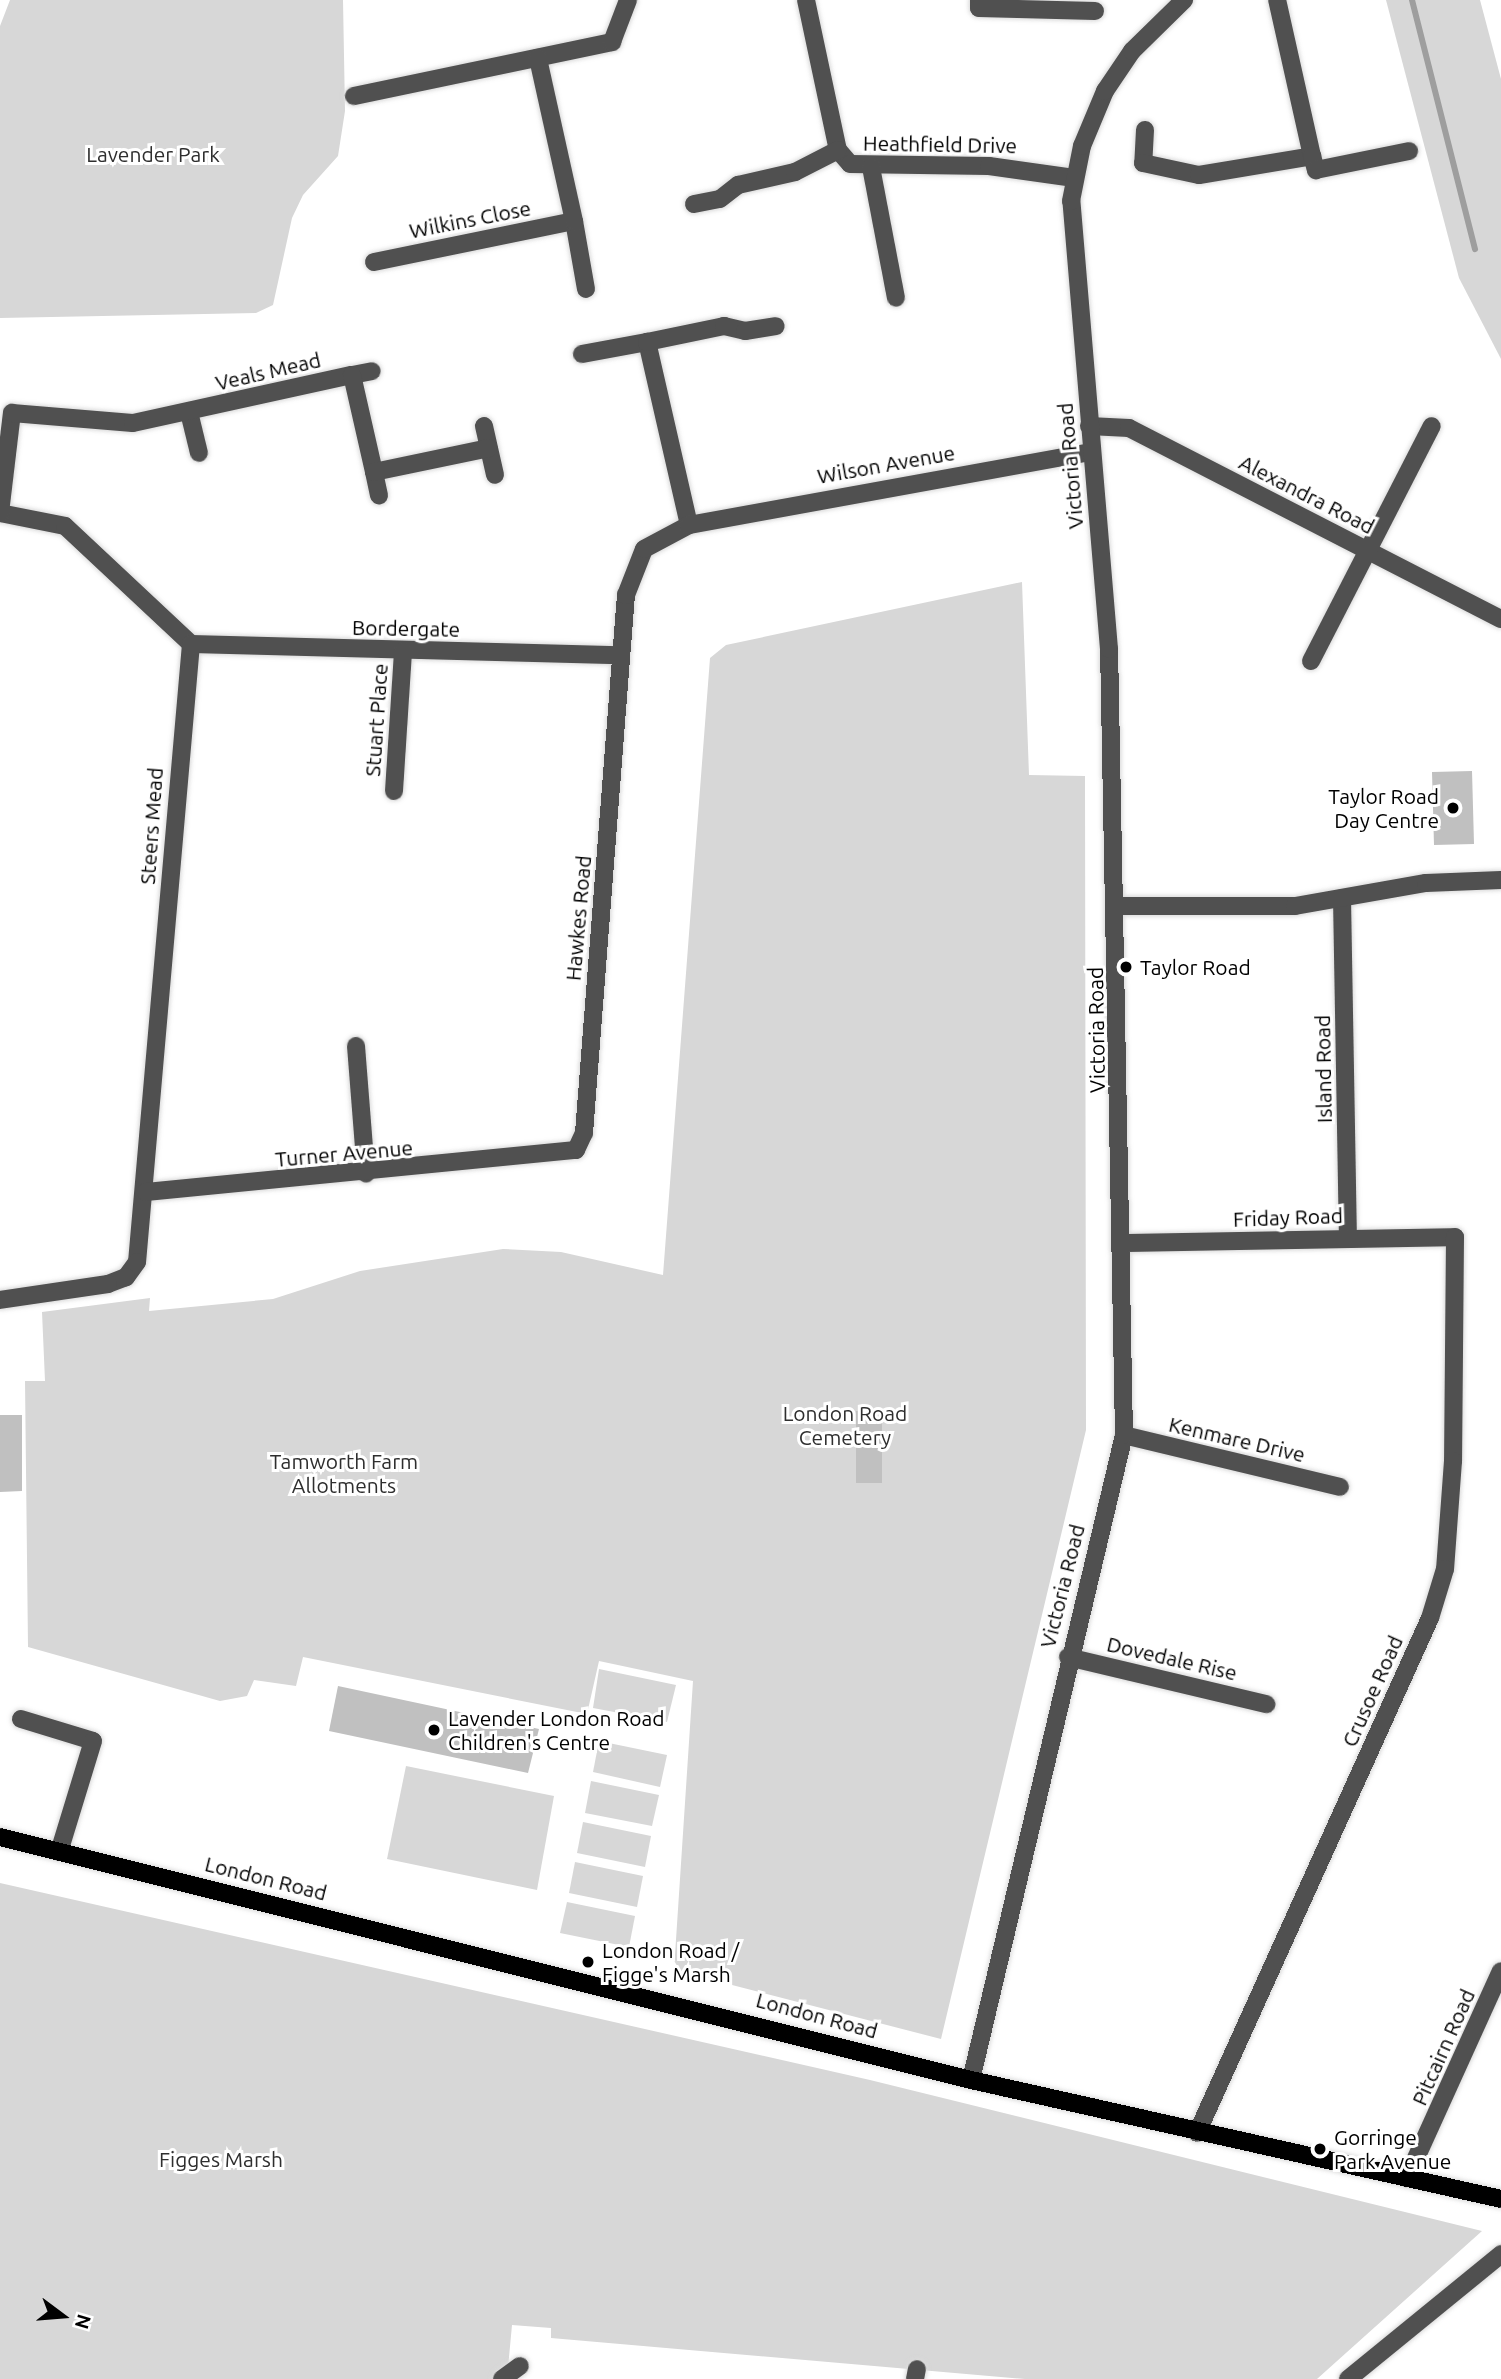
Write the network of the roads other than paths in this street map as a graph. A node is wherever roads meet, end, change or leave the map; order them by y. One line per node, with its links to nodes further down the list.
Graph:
1 (628, 0): 7 (street)
2 (806, 0): 10 (street, Heathfield Drive)
3 (979, 0): 6 (street)
4 (1184, 0): 14 (street, Victoria Road)
5 (1277, 0): 12 (street)
6 (1095, 11)
7 (538, 58): 8 (street); 16 (street)
8 (354, 96)
9 (1144, 130): 12 (street)
10 (838, 150): 13 (street, Heathfield Drive); 15 (street)
11 (1409, 151): 12 (street)
12 (1312, 156)
13 (871, 167): 14 (street, Heathfield Drive); 19 (street)
14 (1074, 178): 27 (street, Victoria Road)
15 (694, 204)
16 (574, 222): 17 (street, Wilkins Close); 18 (street)
17 (374, 262)
18 (586, 289)
19 (896, 298)
20 (776, 326): 21 (street)
21 (647, 342): 22 (street); 36 (street)
22 (582, 354)
23 (372, 371): 24 (street)
24 (352, 375): 25 (street, Veals Mead); 32 (street, Veals Mead)
25 (189, 412): 31 (street); 35 (street, Veals Mead)
26 (484, 426): 29 (street)
27 (1089, 426): 30 (street, Victoria Road); 37 (street, Alexandra Road)
28 (1432, 426): 37 (street)
29 (489, 448): 32 (street); 33 (street)
30 (1091, 452): 36 (street, Wilson Avenue); 46 (street, Victoria Road)
31 (199, 453)
32 (374, 472): 34 (street, Veals Mead)
33 (495, 475)
34 (379, 495)
35 (0, 513): 39 (street)
36 (689, 525): 41 (street, Wilson Avenue)
37 (1368, 551): 38 (street, Alexandra Road); 42 (street)
38 (1501, 619)
39 (191, 644): 40 (street, Bordergate); 50 (street, Steers Mead)
40 (403, 651): 41 (street, Bordergate); 43 (street, Stuart Place)
41 (620, 655): 48 (street, Hawkes Road)
42 (1311, 661)
43 (394, 791)
44 (1501, 880): 45 (street)
45 (1342, 898): 46 (street); 52 (street, Island Road)
46 (1117, 905): 53 (street, Victoria Road)
47 (355, 1046): 49 (street)
48 (545, 1158): 49 (street, Turner Avenue)
49 (366, 1174): 50 (street, Turner Avenue)
50 (146, 1192): 54 (street, Steers Mead)
51 (1455, 1237): 52 (street, Friday Road); 64 (street, Crusoe Road)
52 (1348, 1238): 53 (street, Friday Road)
53 (1122, 1243): 55 (street, Victoria Road)
54 (0, 1300)
55 (1124, 1435): 56 (street, Kenmare Drive); 57 (street, Victoria Road)
56 (1340, 1487)
57 (1068, 1657): 58 (street, Dovedale Rise); 63 (street, Victoria Road)
58 (1266, 1704)
59 (22, 1719): 61 (street)
60 (0, 1837): 61 (main road, London Road)
61 (60, 1852): 63 (main road, London Road)
62 (1501, 1971): 65 (street, Pitcairn Road)
63 (971, 2080): 64 (main road, London Road)
64 (1196, 2133): 65 (main road, London Road)
65 (1407, 2178): 66 (main road, London Road)
66 (1501, 2199)
67 (1501, 2254): 70 (street)
68 (520, 2366): 69 (street)
69 (502, 2379)
70 (1348, 2379)

